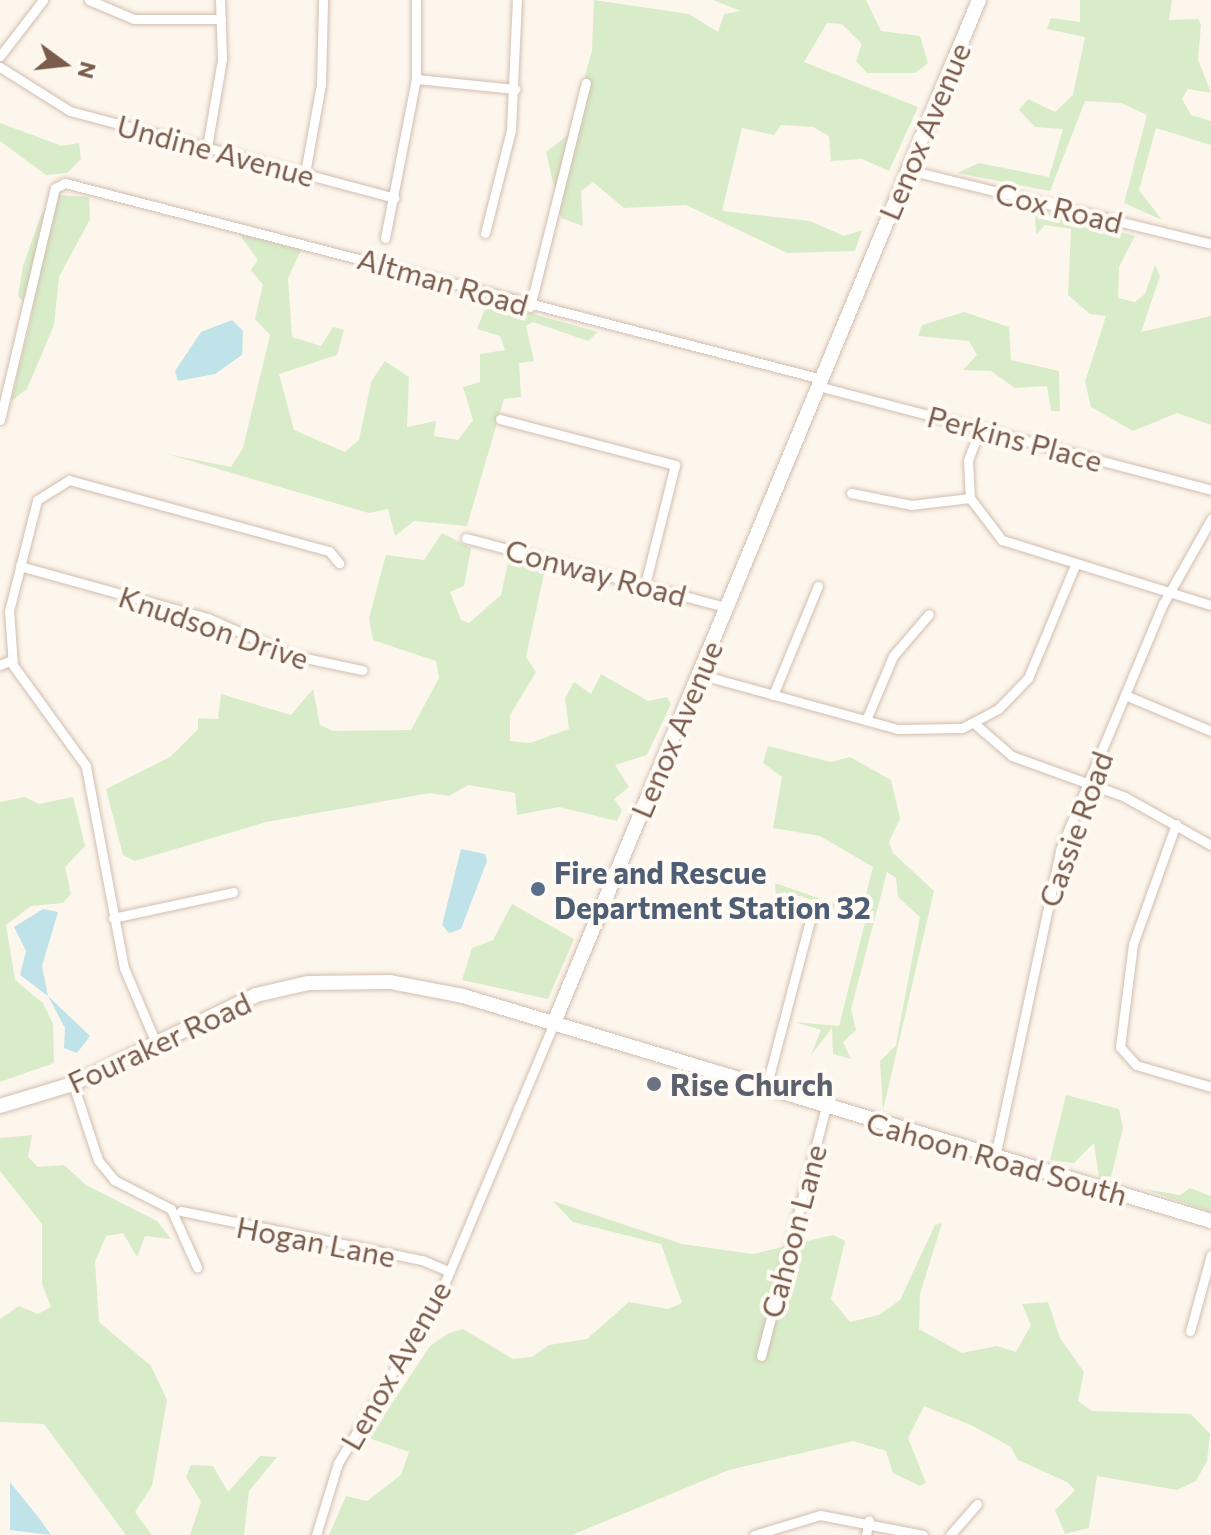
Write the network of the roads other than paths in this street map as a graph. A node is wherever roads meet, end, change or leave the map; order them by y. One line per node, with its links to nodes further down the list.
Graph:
1 (43, 0): 9 (street)
2 (89, 0): 8 (street)
3 (220, 0): 8 (street)
4 (323, 0): 16 (street)
5 (416, 0): 11 (street)
6 (517, 0): 13 (street)
7 (979, 0): 15 (main road, Lenox Avenue)
8 (221, 19): 14 (street)
9 (0, 56)
10 (0, 67): 14 (street, Undine Avenue)
11 (416, 79): 13 (street); 17 (street)
12 (586, 83): 21 (street)
13 (515, 89): 18 (street)
14 (207, 147): 16 (street, Undine Avenue)
15 (908, 170): 20 (street, Cox Road); 22 (main road, Lenox Avenue)
16 (305, 173): 17 (street, Undine Avenue)
17 (395, 198): 19 (street)
18 (485, 233)
19 (385, 238)
20 (1211, 244)
21 (530, 307): 22 (street, Altman Road); 24 (street, Altman Road)
22 (820, 382): 25 (street, Perkins Place); 38 (main road, Lenox Avenue)
23 (500, 419): 34 (street)
24 (0, 420)
25 (980, 429): 26 (street, Perkins Place); 28 (street)
26 (1211, 490)
27 (851, 493): 28 (street)
28 (970, 498): 32 (street)
29 (1211, 519): 36 (street, Cassie Road)
30 (466, 538): 34 (street, Conway Road)
31 (339, 563): 33 (street)
32 (1075, 565): 36 (street); 47 (street)
33 (20, 566): 40 (street); 42 (street, Knudson Drive)
34 (645, 584): 38 (street, Conway Road)
35 (818, 586): 44 (street)
36 (1169, 591): 37 (street); 45 (street, Cassie Road)
37 (1211, 605)
38 (726, 607): 43 (main road, Lenox Avenue)
39 (929, 614): 46 (street)
40 (12, 660): 41 (street); 54 (street)
41 (0, 665)
42 (362, 670)
43 (698, 674): 44 (street); 55 (main road, Lenox Avenue)
44 (773, 695): 46 (street)
45 (1125, 695): 48 (street); 49 (street, Cassie Road)
46 (866, 720): 47 (street)
47 (975, 724): 49 (street)
48 (1211, 731)
49 (1088, 782): 50 (street); 62 (street, Cassie Road)
50 (1176, 824): 51 (street); 58 (street)
51 (1211, 845)
52 (233, 892): 54 (street)
53 (811, 917): 59 (street)
54 (113, 918): 56 (street)
55 (553, 1025): 56 (main road, Fouraker Road); 59 (main road, Cahoon Road South); 67 (street, Lenox Avenue)
56 (156, 1043): 57 (main road, Fouraker Road)
57 (73, 1084): 60 (main road, Fouraker Road); 66 (street)
58 (1211, 1087)
59 (766, 1088): 61 (main road, Cahoon Road South)
60 (0, 1106)
61 (826, 1107): 62 (main road, Cahoon Road South); 69 (street, Cahoon Lane)
62 (995, 1157): 64 (main road, Cahoon Road South)
63 (181, 1211): 67 (street, Hogan Lane)
64 (1211, 1221)
65 (1211, 1255): 68 (street)
66 (197, 1267)
67 (450, 1272): 72 (street, Lenox Avenue)
68 (1190, 1331)
69 (761, 1356)
70 (977, 1504): 76 (street)
71 (869, 1520): 73 (street); 74 (street); 75 (street)
72 (316, 1535)
73 (754, 1535)
74 (866, 1535)
75 (923, 1535)
76 (950, 1535)

